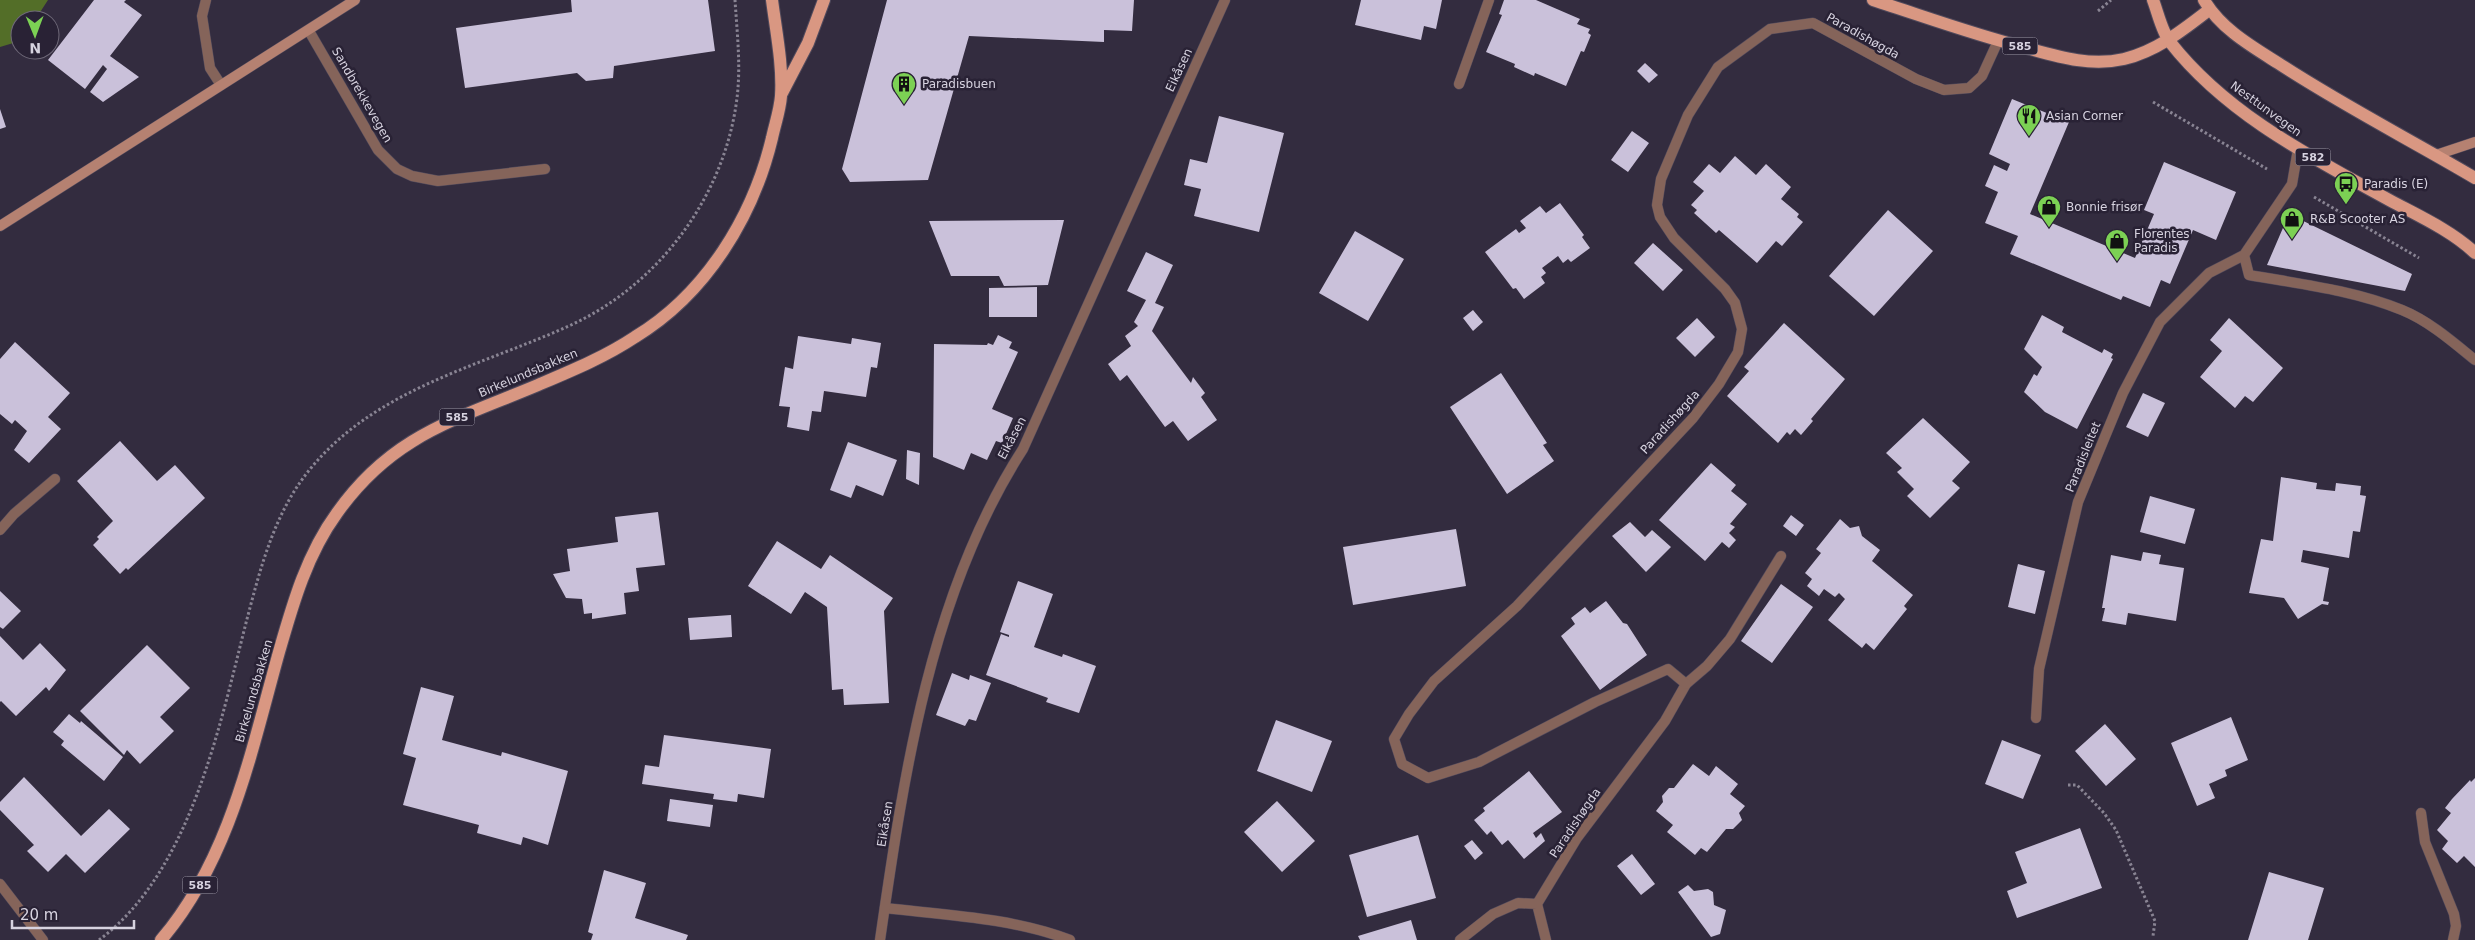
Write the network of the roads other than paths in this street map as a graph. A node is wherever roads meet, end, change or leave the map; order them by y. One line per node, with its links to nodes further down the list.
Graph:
1 (206, 0): 14 (street)
2 (355, 0): 10 (street)
3 (772, 0): 15 (main road)
4 (824, 0): 15 (main road)
5 (1225, 0): 33 (street, Eikåsen)
6 (1489, 0): 13 (street)
7 (1873, 0): 11 (main road, 585)
8 (2153, 0): 12 (main road, Nesttunvegen / 582)
9 (2206, 5): 12 (main road, 585); 18 (main road)
10 (309, 30): 14 (street); 19 (street, Sandbrekkevegen)
11 (1998, 40): 12 (main road, 585); 28 (street, Paradishøgda)
12 (2169, 41): 17 (main road, Nesttunvegen / 582)
13 (1459, 84)
14 (221, 85): 21 (street)
15 (781, 95): 35 (main road, Birkelundsbakken / 585)
16 (2475, 142): 18 (street)
17 (2298, 149): 22 (main road, Nesttunvegen / 582); 23 (street, Paradisleitet)
18 (2436, 155): 20 (main road)
19 (545, 169)
20 (2475, 178)
21 (0, 226)
22 (2475, 251)
23 (2244, 255): 24 (street); 29 (street, Paradisleitet)
24 (2475, 360)
25 (55, 480): 26 (street)
26 (0, 530)
27 (1781, 556): 28 (street, Paradishøgda)
28 (1686, 684): 32 (street, Paradishøgda)
29 (2036, 718)
30 (2421, 812): 40 (street)
31 (0, 884): 34 (street)
32 (1537, 904): 38 (street); 39 (street)
33 (885, 908): 36 (street, Eikåsen); 37 (street)
34 (43, 940)
35 (161, 940)
36 (880, 940)
37 (1070, 940)
38 (1460, 940)
39 (1546, 940)
40 (2453, 940)

